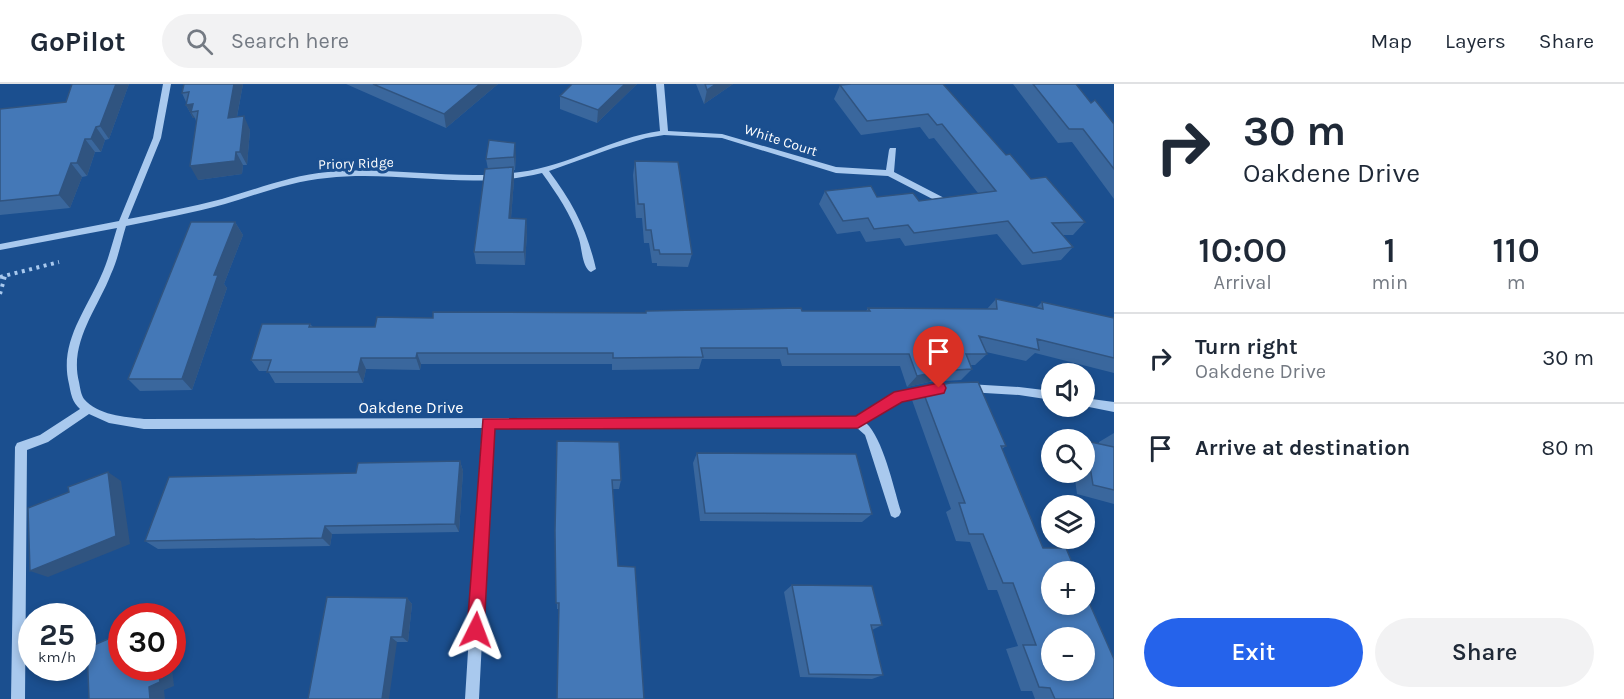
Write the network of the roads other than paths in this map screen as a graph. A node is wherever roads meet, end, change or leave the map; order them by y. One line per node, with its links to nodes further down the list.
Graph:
1 (167, 84): 8 (street)
2 (660, 84): 3 (street)
3 (664, 133): 5 (street, Priory Ridge); 6 (street, White Court)
4 (893, 150): 6 (street)
5 (545, 171): 8 (street, Priory Ridge); 10 (street)
6 (890, 173): 7 (street, White Court)
7 (946, 203)
8 (123, 222): 9 (street, Priory Ridge); 14 (street)
9 (0, 247)
10 (591, 269)
11 (1041, 394): 15 (street)
12 (1095, 404): 13 (street)
13 (1114, 407)
14 (88, 410): 16 (street, Oakdene Drive); 18 (street)
15 (858, 422): 16 (street, Oakdene Drive); 17 (street)
16 (488, 423): 19 (street)
17 (895, 512)
18 (18, 699)
19 (472, 699)

